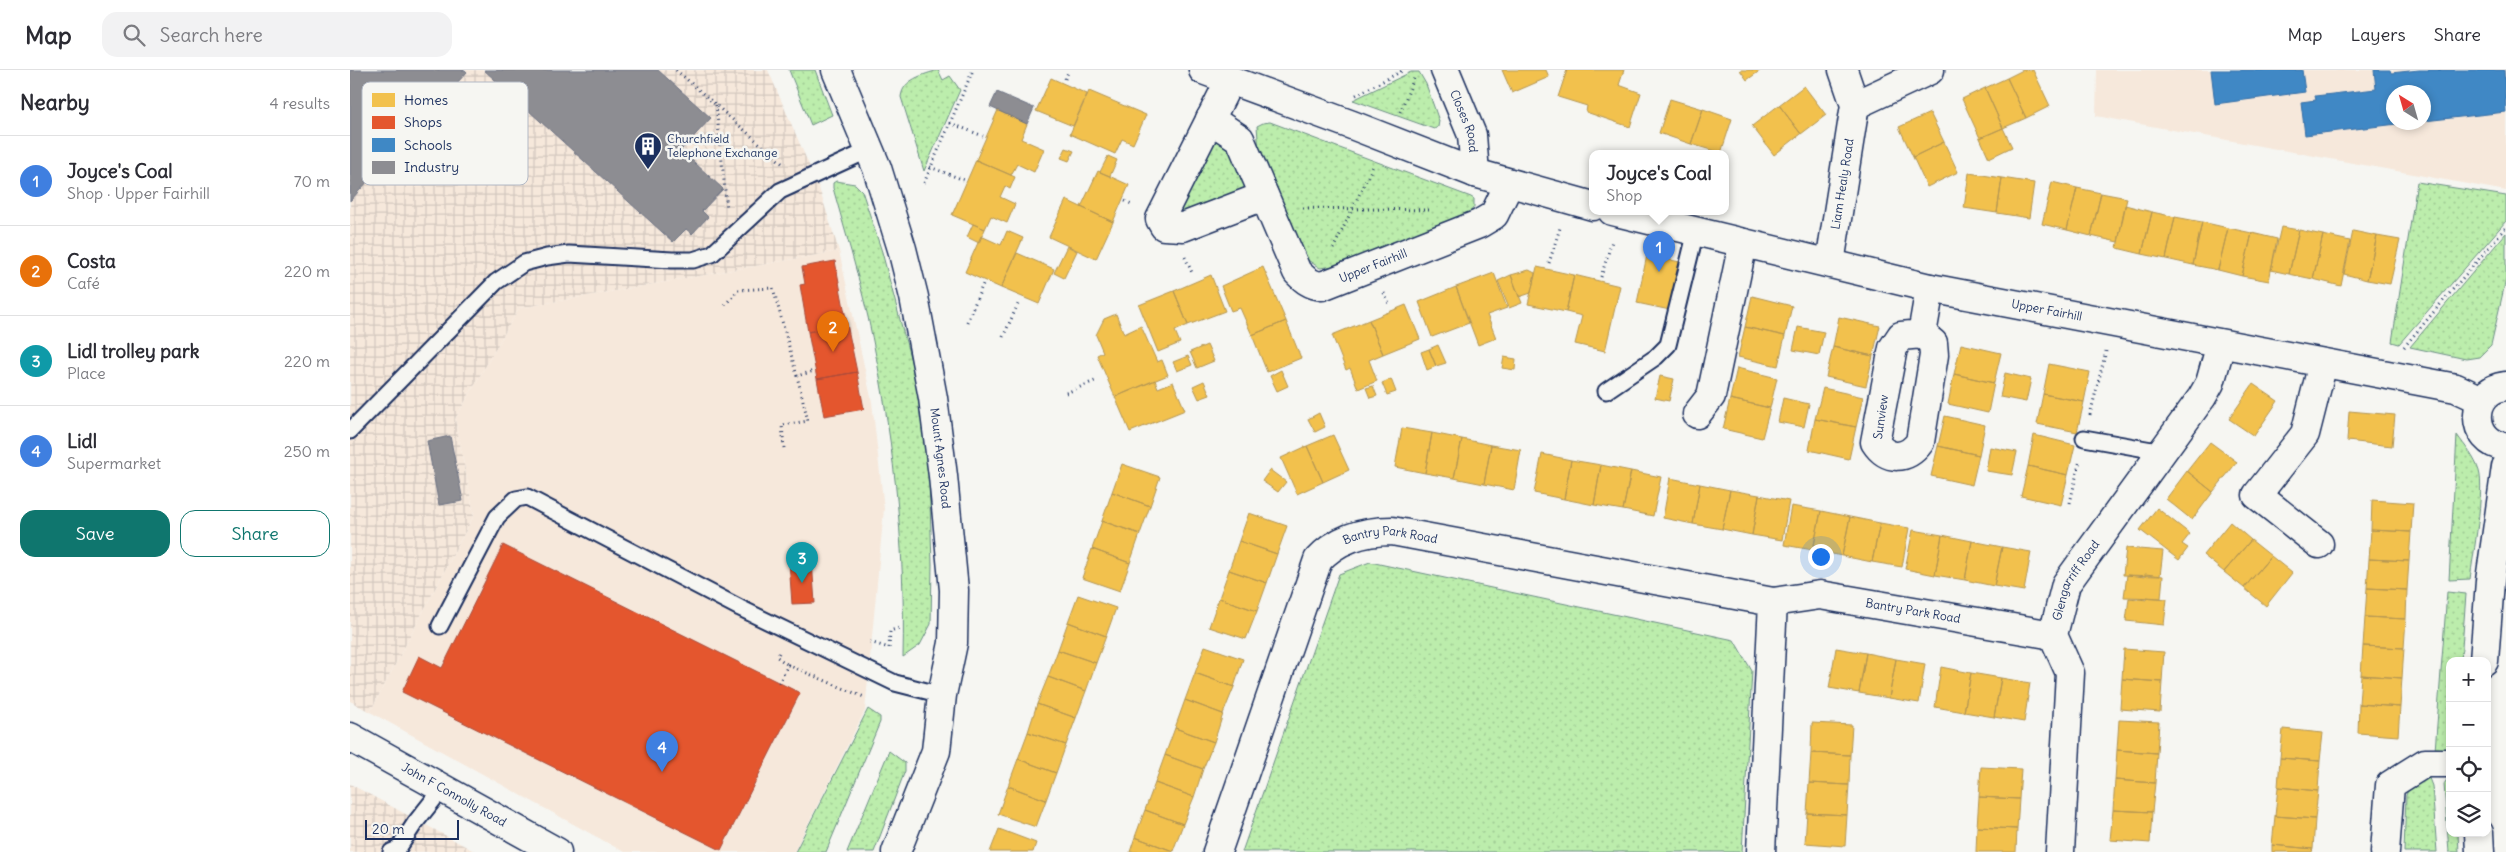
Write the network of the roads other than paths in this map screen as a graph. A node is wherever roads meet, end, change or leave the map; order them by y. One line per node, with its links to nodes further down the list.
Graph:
1 (1203, 70): 6 (street)
2 (1445, 70): 10 (street, Closes Road)
3 (1843, 70): 7 (street, Liam Healy Road)
4 (1930, 70): 7 (street)
5 (845, 73): 9 (street, Mount Agnes Road)
6 (1230, 80): 8 (street); 10 (street)
7 (1854, 105): 17 (street, Liam Healy Road)
8 (1210, 119): 12 (street); 12 (street)
9 (869, 150): 26 (lane); 36 (street, Mount Agnes Road)
10 (1475, 174): 11 (street)
11 (1509, 184): 12 (street, Upper Fairhill); 13 (street)
12 (1267, 202)
13 (1589, 205)
14 (1613, 224): 15 (street, Upper Fairhill)
15 (1696, 231): 16 (street, Upper Fairhill); 23 (lane)
16 (1742, 243): 17 (street, Upper Fairhill); 25 (street)
17 (1830, 263): 18 (street, Upper Fairhill)
18 (1930, 288): 19 (street); 20 (street, Upper Fairhill)
19 (1922, 334)
20 (2221, 344): 21 (street, Upper Fairhill); 29 (street, Glengarriff Road)
21 (2323, 363): 24 (street, Upper Fairhill); 31 (street)
22 (2506, 386): 24 (street)
23 (1606, 392)
24 (2482, 400): 28 (street)
25 (1697, 414)
26 (350, 430)
27 (2084, 438): 29 (lane)
28 (2506, 447)
29 (2163, 452): 34 (street, Glengarriff Road)
30 (2506, 467): 35 (street)
31 (2318, 544)
32 (1773, 602): 34 (street, Bantry Park Road); 44 (street, Bantry Park Road); 45 (street)
33 (440, 626): 36 (lane)
34 (2053, 634): 46 (street, Glengarriff Road)
35 (2484, 657)
36 (942, 695): 43 (street, Mount Agnes Road)
37 (350, 738): 39 (street, John F Connolly Road)
38 (2446, 763): 47 (street)
39 (442, 789): 41 (lane); 42 (street, John F Connolly Road)
40 (2479, 837): 48 (street)
41 (397, 851)
42 (557, 852)
43 (896, 852)
44 (1217, 852)
45 (1761, 852)
46 (2060, 852)
47 (2385, 852)
48 (2480, 852)

